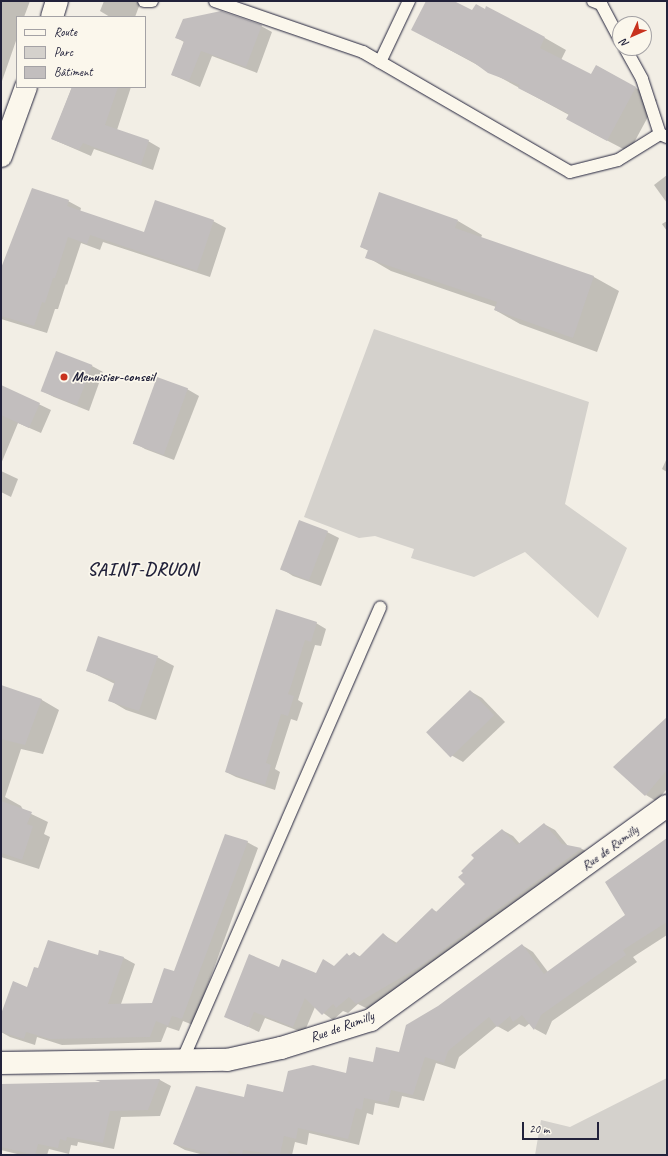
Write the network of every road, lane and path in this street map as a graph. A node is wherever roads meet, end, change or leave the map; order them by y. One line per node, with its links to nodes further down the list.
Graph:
1 (58, 1): 7 (street)
2 (144, 1): 3 (lane)
3 (152, 1)
4 (215, 1): 10 (lane)
5 (409, 1): 10 (lane)
6 (592, 1): 8 (lane)
7 (52, 16)
8 (612, 24)
9 (629, 56): 12 (lane)
10 (380, 62): 12 (lane)
11 (26, 88): 13 (street)
12 (663, 135)
13 (1, 156)
14 (380, 607): 16 (lane)
15 (667, 806): 16 (street, Rue de Rumilly)
16 (182, 1061): 17 (street, Rue de Rumilly)
17 (1, 1064)

